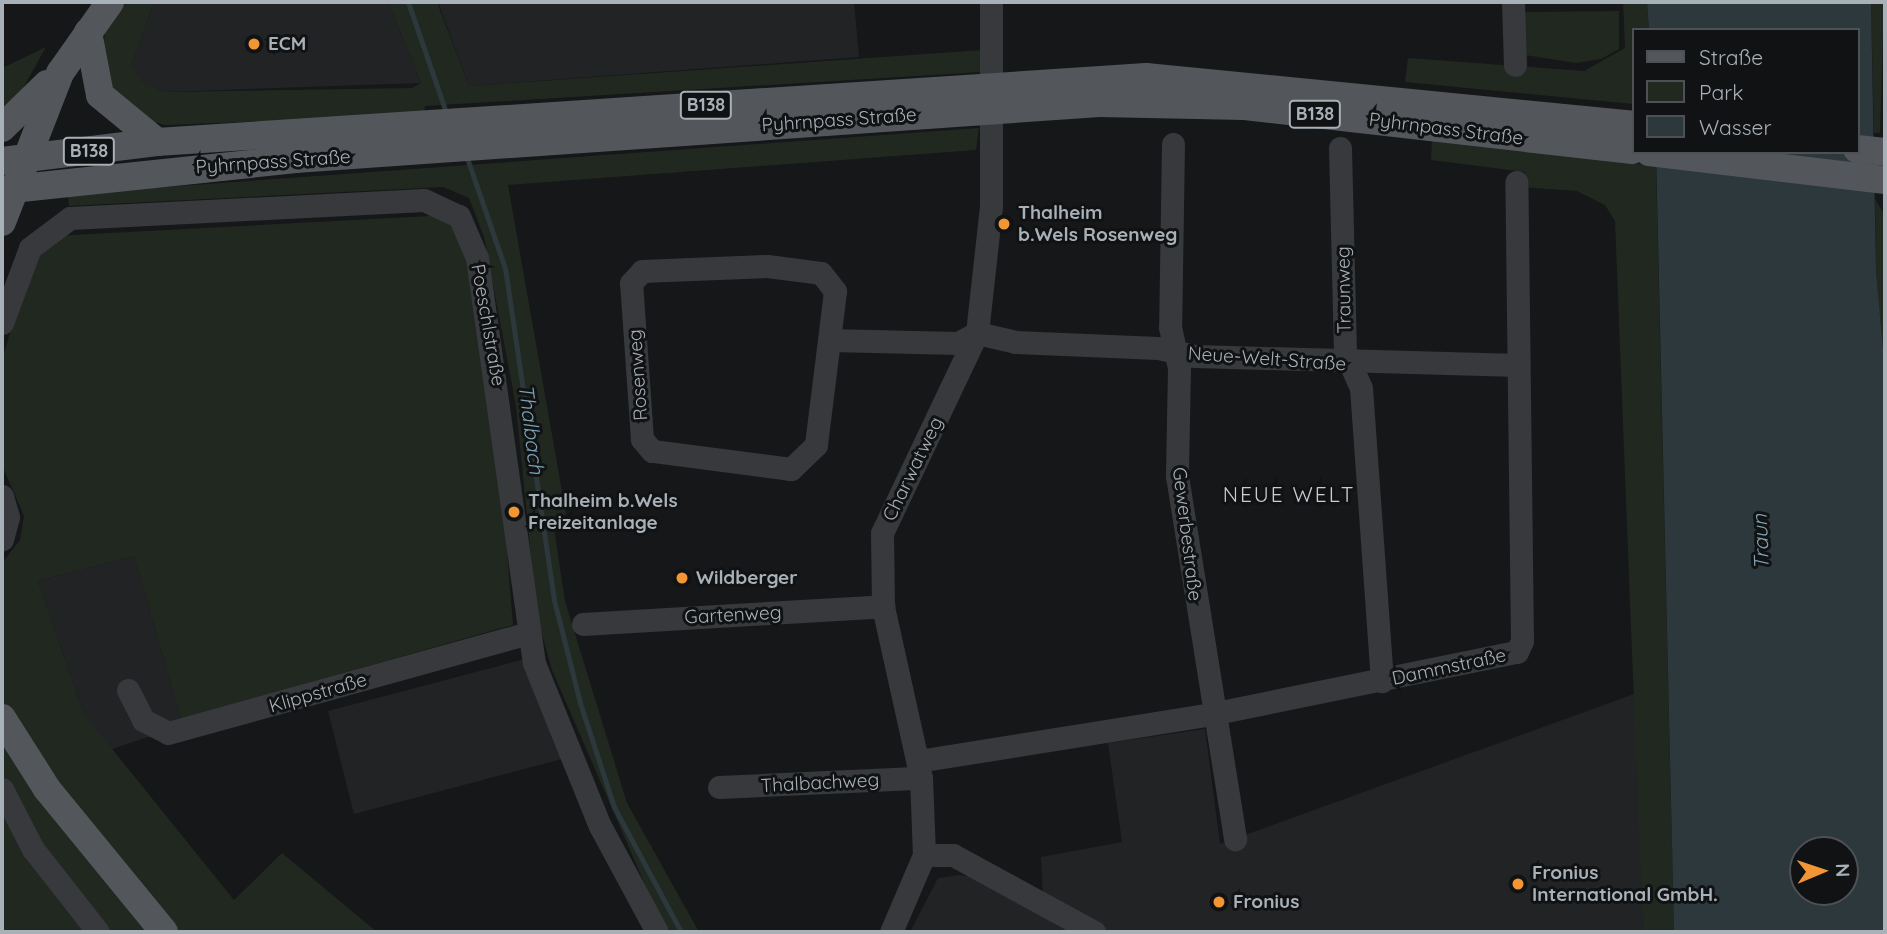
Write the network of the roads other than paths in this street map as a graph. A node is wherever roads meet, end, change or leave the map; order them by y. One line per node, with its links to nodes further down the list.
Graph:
1 (110, 2): 4 (main road)
2 (990, 2): 25 (street, Charwatweg)
3 (1513, 2): 5 (street)
4 (88, 33): 6 (main road); 12 (main road)
5 (1515, 65)
6 (60, 73): 9 (main road); 19 (main road)
7 (946, 99): 10 (main road, Pyhrnpass Straße / B138); 11 (main road, Pyhrnpass Straße / B138); 11 (main road, Pyhrnpass Straße / B138)
8 (1632, 125): 10 (main road, Pyhrnpass Straße / B138)
9 (2, 128)
10 (1602, 134): 15 (main road, Pyhrnpass Straße / B138)
11 (425, 139): 12 (main road, Pyhrnpass Straße / B138); 22 (main road, Pyhrnpass Straße / B138)
12 (157, 142): 19 (main road, Pyhrnpass Straße / B138)
13 (1173, 144): 27 (street, Gewerbestraße)
14 (1340, 148): 28 (street, Traunweg)
15 (1632, 149)
16 (1859, 149): 17 (main road)
17 (1885, 152)
18 (1665, 154): 20 (main road)
19 (11, 160): 22 (main road)
20 (1885, 180)
21 (1516, 182): 29 (street, Dammstraße)
22 (7, 189): 23 (main road)
23 (2, 222)
24 (2, 323): 34 (street, Poeschlstraße)
25 (977, 332): 26 (street); 27 (street, Neue-Welt-Straße); 32 (street, Charwatweg)
26 (829, 340): 26 (street, Rosenweg)
27 (1174, 352): 28 (street, Neue-Welt-Straße); 37 (street, Gewerbestraße)
28 (1352, 365): 29 (street, Neue-Welt-Straße); 35 (street, Traunweg)
29 (1518, 365): 35 (street, Dammstraße)
30 (2, 496): 31 (street)
31 (2, 539)
32 (883, 606): 33 (street, Gartenweg); 39 (street, Charwatweg)
33 (583, 624)
34 (527, 633): 36 (street, Klippstraße); 46 (street, Poeschlstraße)
35 (1382, 681): 37 (street, Dammstraße)
36 (128, 690)
37 (1211, 714): 39 (street, Dammstraße); 42 (street, Gewerbestraße)
38 (2, 718): 45 (main road)
39 (919, 769): 40 (street, Thalbachweg); 43 (street, Charwatweg)
40 (719, 787)
41 (2, 789): 44 (street)
42 (1235, 839)
43 (924, 855): 47 (street, Charwatweg); 48 (street)
44 (98, 932)
45 (164, 932)
46 (657, 932)
47 (891, 932)
48 (1094, 932)

